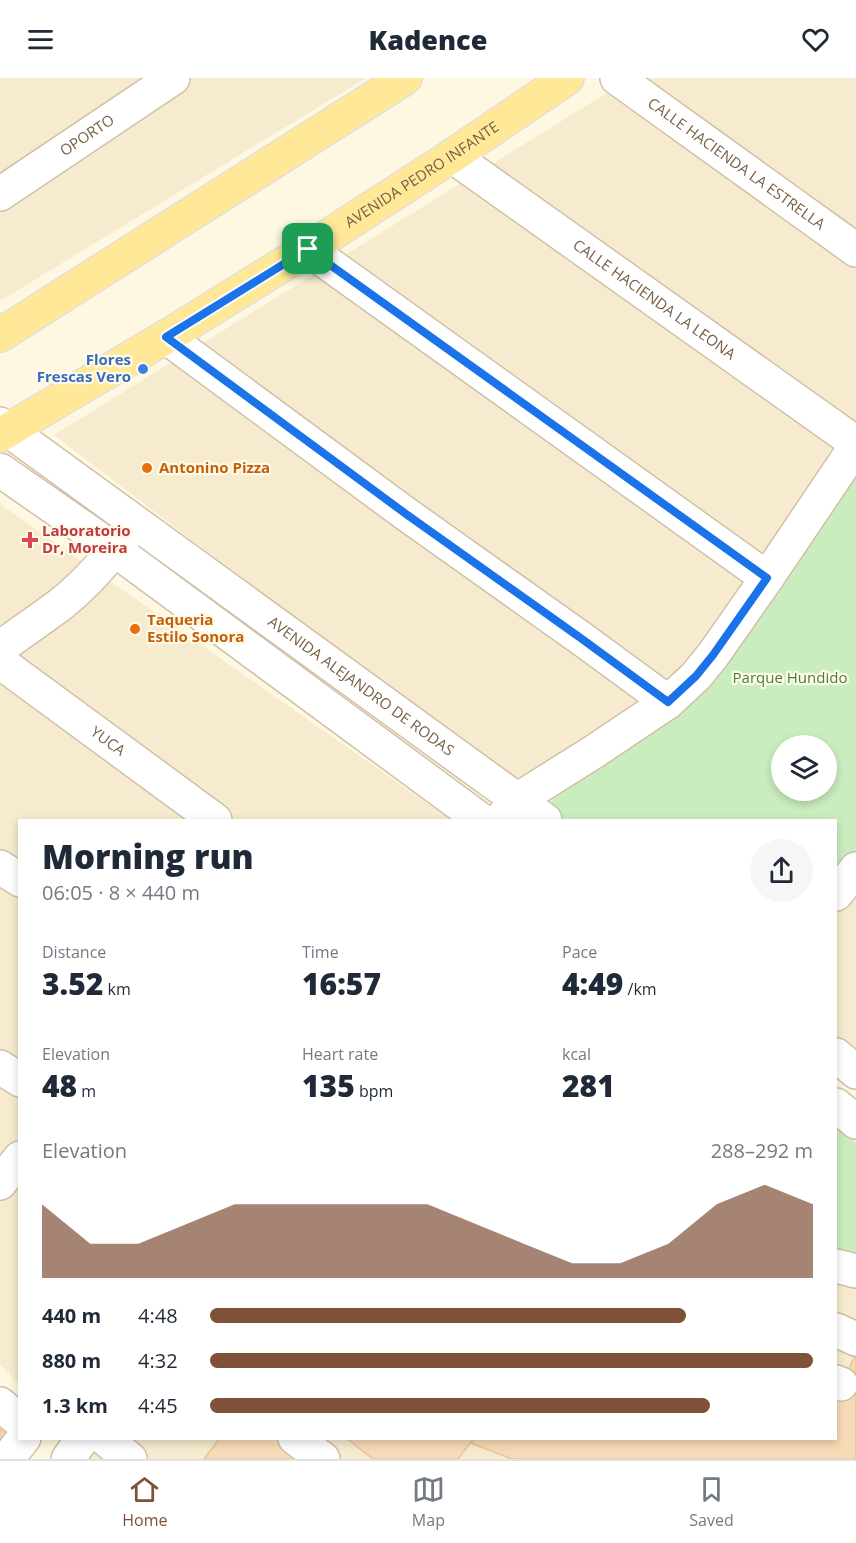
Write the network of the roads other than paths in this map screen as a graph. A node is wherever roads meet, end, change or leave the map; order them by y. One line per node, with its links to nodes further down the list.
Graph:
1 (173, 78): 6 (street, OPORTO)
2 (405, 78): 9 (main road)
3 (567, 78): 5 (main road, AVENIDA PEDRO INFANTE)
4 (617, 78): 8 (street, CALLE HACIENDA LA ESTRELLA)
5 (452, 156): 7 (main road, AVENIDA PEDRO INFANTE); 12 (street, CALLE HACIENDA LA LEONA)
6 (0, 194)
7 (308, 249): 10 (main road, AVENIDA PEDRO INFANTE); 16 (street)
8 (856, 250)
9 (0, 335)
10 (166, 337): 11 (main road, AVENIDA PEDRO INFANTE); 19 (street)
11 (2, 430): 14 (street, AVENIDA ALEJANDRO DE RODAS)
12 (856, 444): 16 (street)
13 (0, 470): 15 (street)
14 (134, 522): 15 (street); 20 (street, AVENIDA ALEJANDRO DE RODAS)
15 (115, 550): 17 (street); 22 (street)
16 (767, 578): 19 (street)
17 (0, 648)
18 (0, 662): 21 (street, YUCA)
19 (668, 702): 20 (street)
20 (528, 816)
21 (214, 819)
22 (480, 819)
23 (0, 867): 25 (street)
24 (856, 869): 26 (street)
25 (18, 879)
26 (837, 893)
27 (837, 1056): 29 (street)
28 (0, 1067): 30 (street)
29 (856, 1072)
30 (18, 1079)
31 (837, 1106): 32 (street)
32 (856, 1122)
33 (18, 1161): 34 (street)
34 (0, 1184)
35 (837, 1266): 36 (street)
36 (856, 1271)
37 (837, 1330): 38 (street)
38 (856, 1339)
39 (0, 1404): 40 (street)
40 (18, 1419)
41 (22, 1440): 45 (street)
42 (82, 1440): 46 (street)
43 (106, 1440): 47 (street)
44 (298, 1440): 48 (street)
45 (7, 1459)
46 (68, 1459)
47 (130, 1459)
48 (322, 1459)

